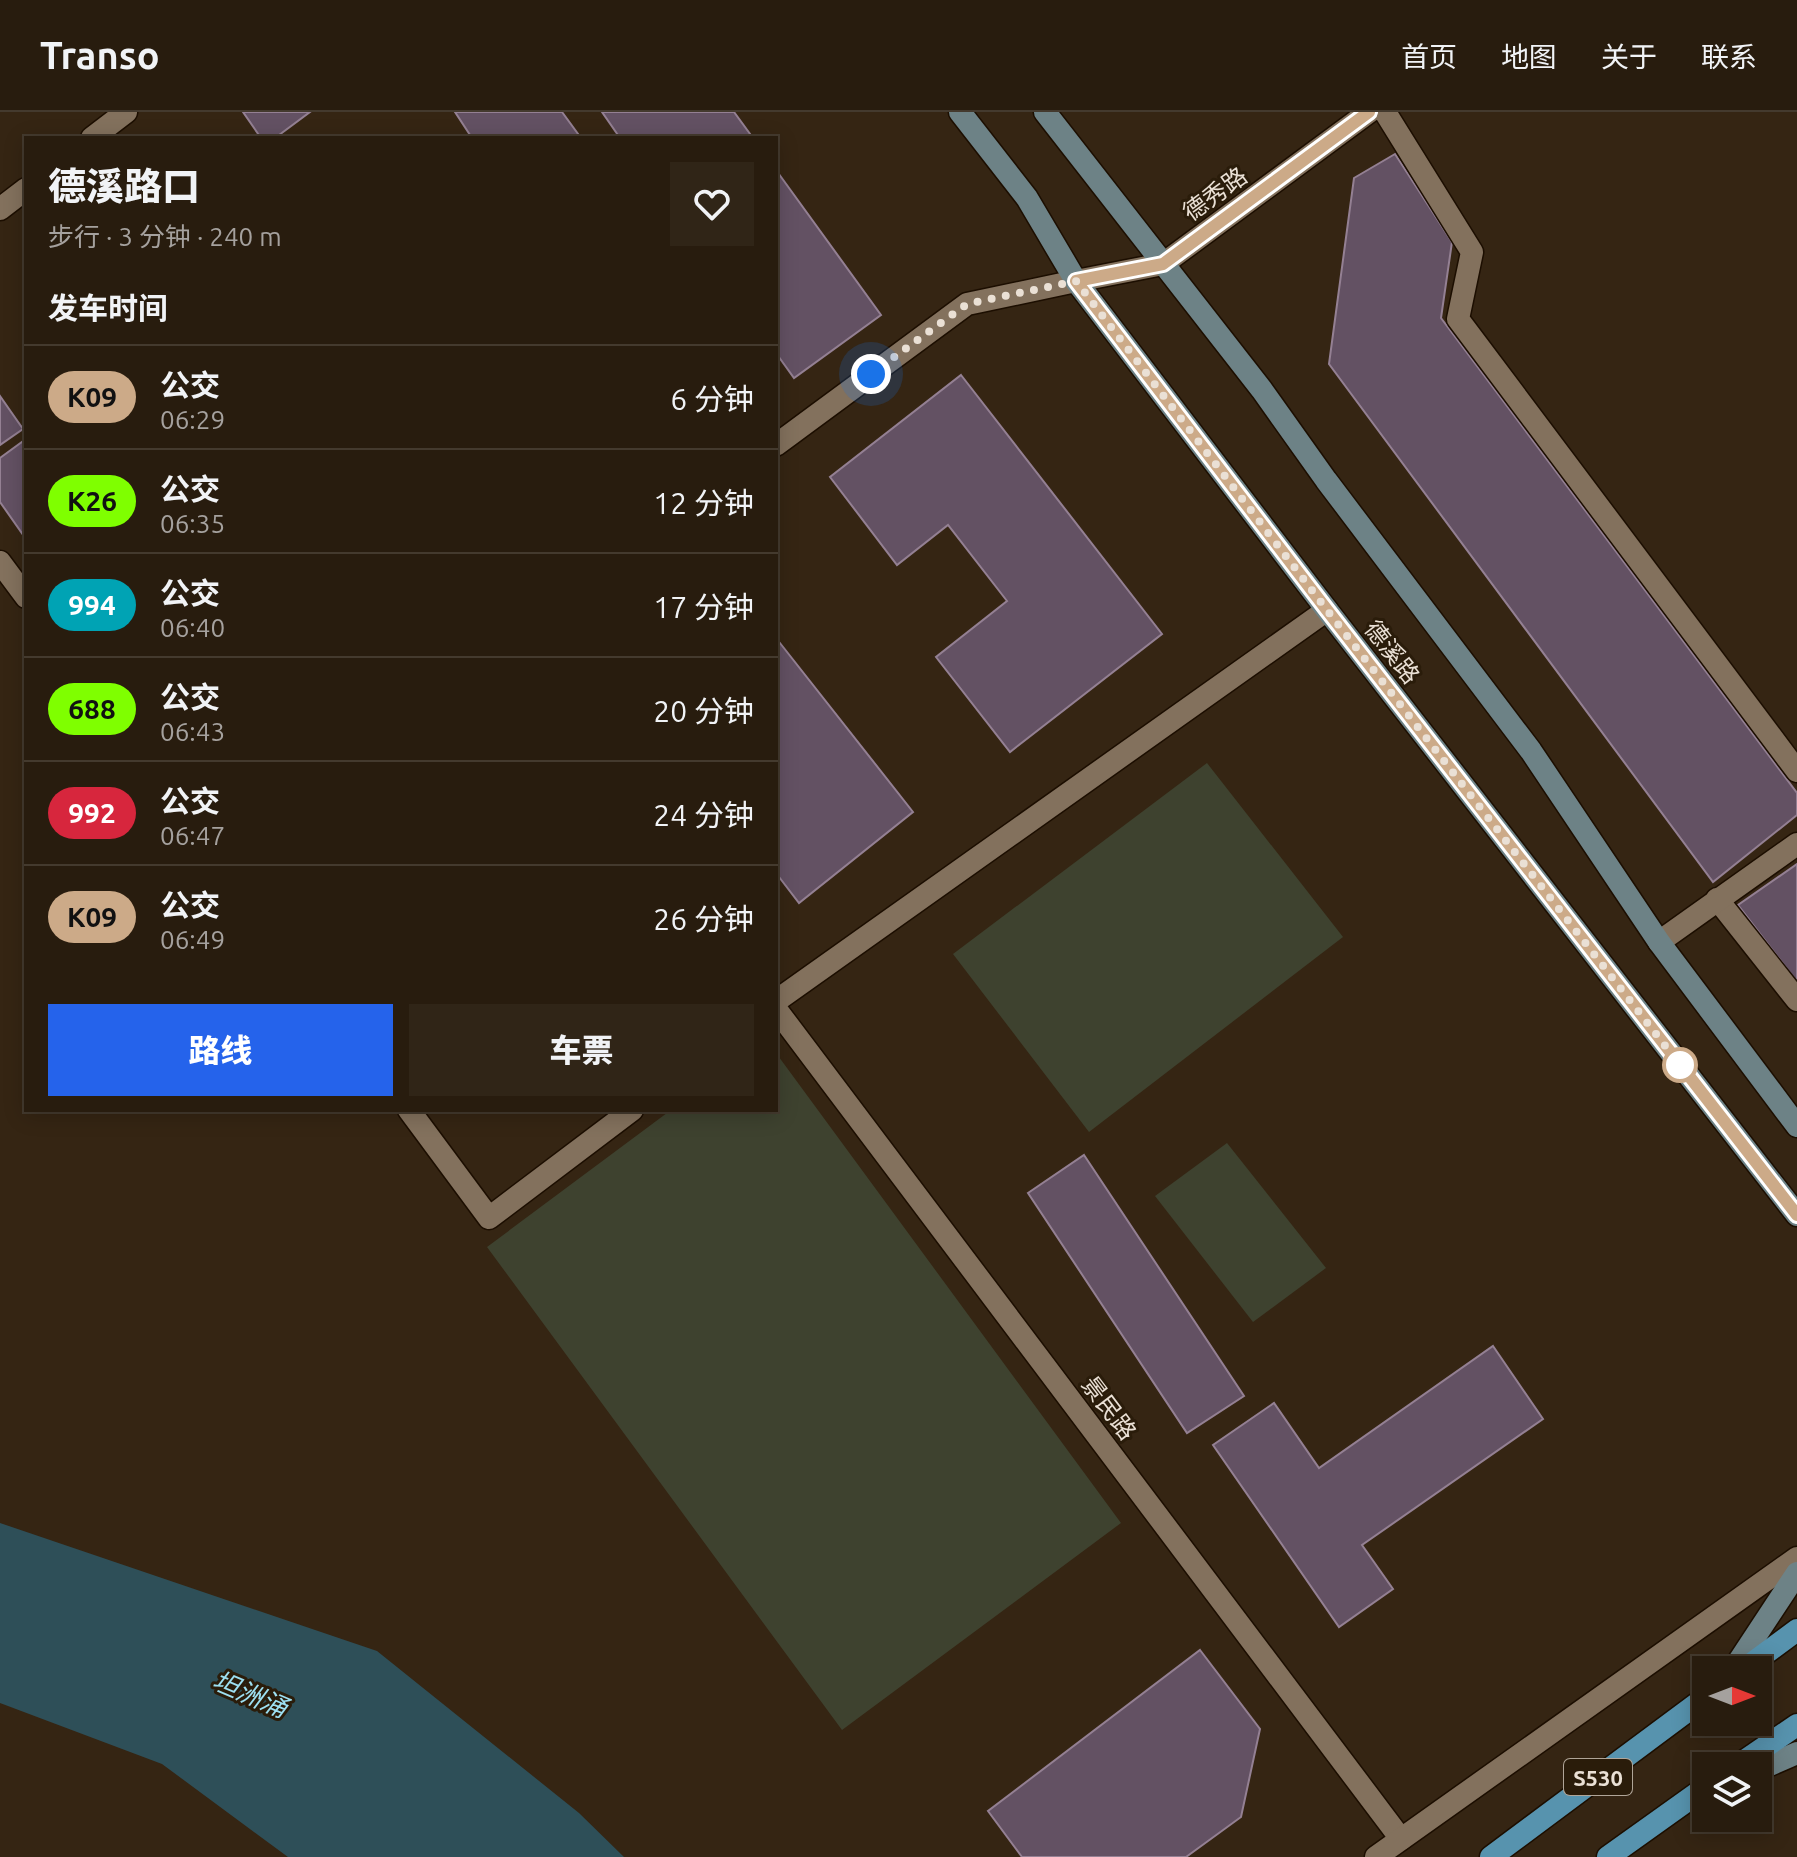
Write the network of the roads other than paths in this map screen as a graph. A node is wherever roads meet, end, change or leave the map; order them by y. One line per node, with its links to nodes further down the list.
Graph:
1 (960, 112): 10 (main road, 德溪路)
2 (1045, 112): 9 (main road)
3 (1369, 112): 9 (street, 德秀路)
4 (1385, 112): 15 (street)
5 (117, 121): 6 (street)
6 (95, 136)
7 (24, 191): 8 (street)
8 (0, 209)
9 (1163, 264): 10 (street, 德秀路); 18 (main road)
10 (1076, 281): 11 (street, 德秀路); 14 (main road, 德溪路)
11 (778, 444)
12 (0, 562): 13 (street)
13 (24, 594)
14 (1327, 610): 19 (street); 25 (main road, 德溪路)
15 (1797, 771)
16 (1797, 844): 17 (street)
17 (1717, 899): 18 (street); 20 (street)
18 (1659, 942): 24 (main road)
19 (778, 1000)
20 (1797, 1000)
21 (778, 1012): 37 (street, 景民路)
22 (410, 1112): 23 (street)
23 (629, 1112)
24 (1797, 1126)
25 (1797, 1215)
26 (1797, 1558): 37 (street)
27 (1797, 1573): 29 (main road)
28 (1797, 1630): 30 (main road)
29 (1742, 1656)
30 (1762, 1656)
31 (1692, 1707): 39 (main road, S530)
32 (1797, 1725): 33 (main road)
33 (1757, 1752)
34 (1797, 1753): 35 (main road)
35 (1772, 1764)
36 (1692, 1799): 40 (main road)
37 (1401, 1839): 38 (street)
38 (1376, 1857)
39 (1491, 1857)
40 (1608, 1857)

